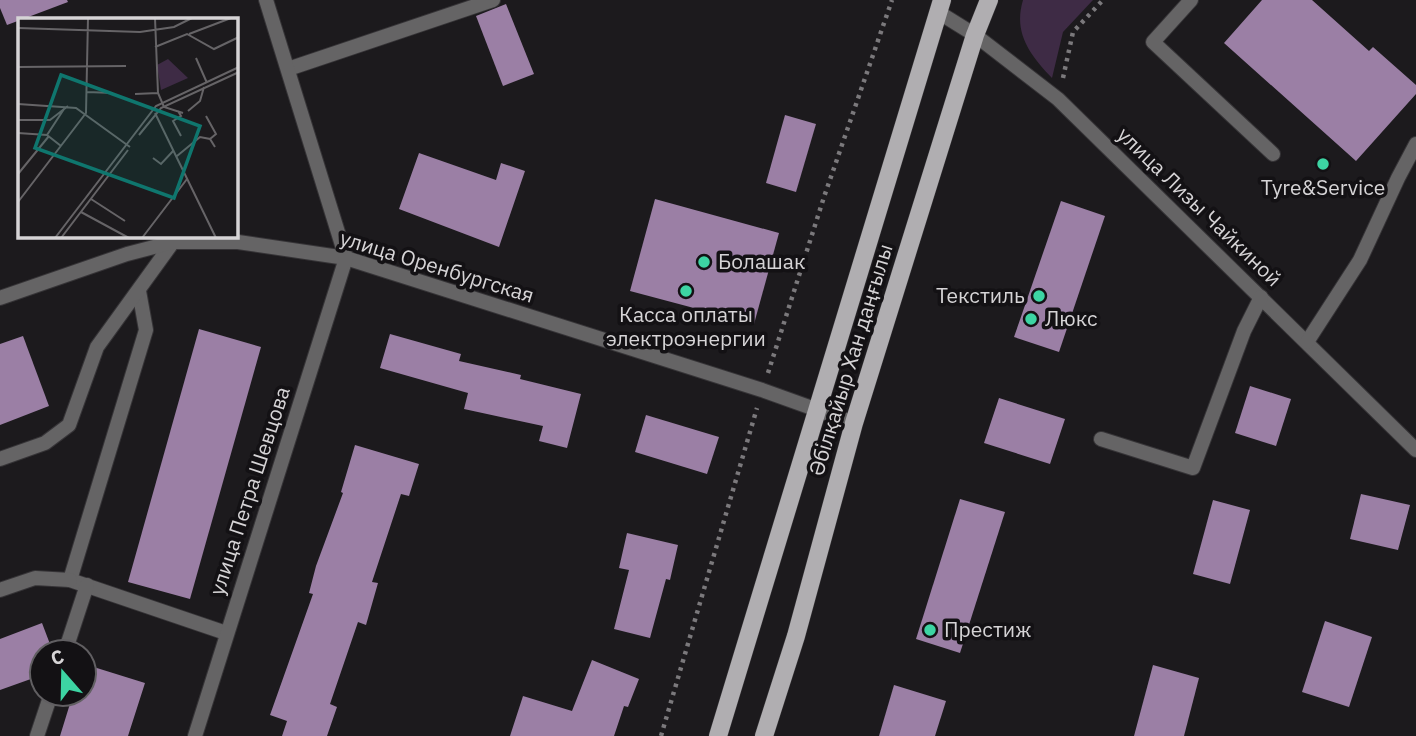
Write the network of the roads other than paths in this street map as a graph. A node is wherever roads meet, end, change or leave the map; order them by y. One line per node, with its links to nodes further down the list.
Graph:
1 (266, 0): 7 (street)
2 (493, 0): 7 (street)
3 (989, 0): 6 (main road, Әбілқайыр Хан даңғылы)
4 (1191, 0): 9 (street)
5 (940, 6): 6 (street, улица Лизы Чайкиной); 16 (main road, Әбілқайыр Хан даңғылы)
6 (975, 35): 13 (street, улица Лизы Чайкиной); 17 (main road, Әбілқайыр Хан даңғылы)
7 (288, 69): 11 (street)
8 (1416, 144): 15 (street)
9 (1273, 155)
10 (173, 242): 11 (street, улица Оренбургская); 12 (street); 14 (street, улица Оренбургская)
11 (346, 258): 16 (street, улица Оренбургская); 24 (street, улица Петра Шевцова)
12 (139, 291): 20 (street); 21 (street)
13 (1261, 297): 15 (street, улица Лизы Чайкиной); 18 (street)
14 (0, 298)
15 (1307, 342): 19 (street, улица Лизы Чайкиной)
16 (818, 409): 17 (street, улица Оренбургская); 29 (main road, Әбілқайыр Хан даңғылы)
17 (855, 423): 30 (main road, Әбілқайыр Хан даңғылы)
18 (1101, 439)
19 (1416, 450)
20 (0, 459)
21 (70, 580): 22 (street); 23 (street)
22 (87, 585): 24 (street); 25 (street)
23 (0, 590)
24 (226, 634): 28 (street, улица Петра Шевцова)
25 (70, 638)
26 (46, 708): 27 (street)
27 (37, 736)
28 (195, 736)
29 (718, 736)
30 (764, 736)

